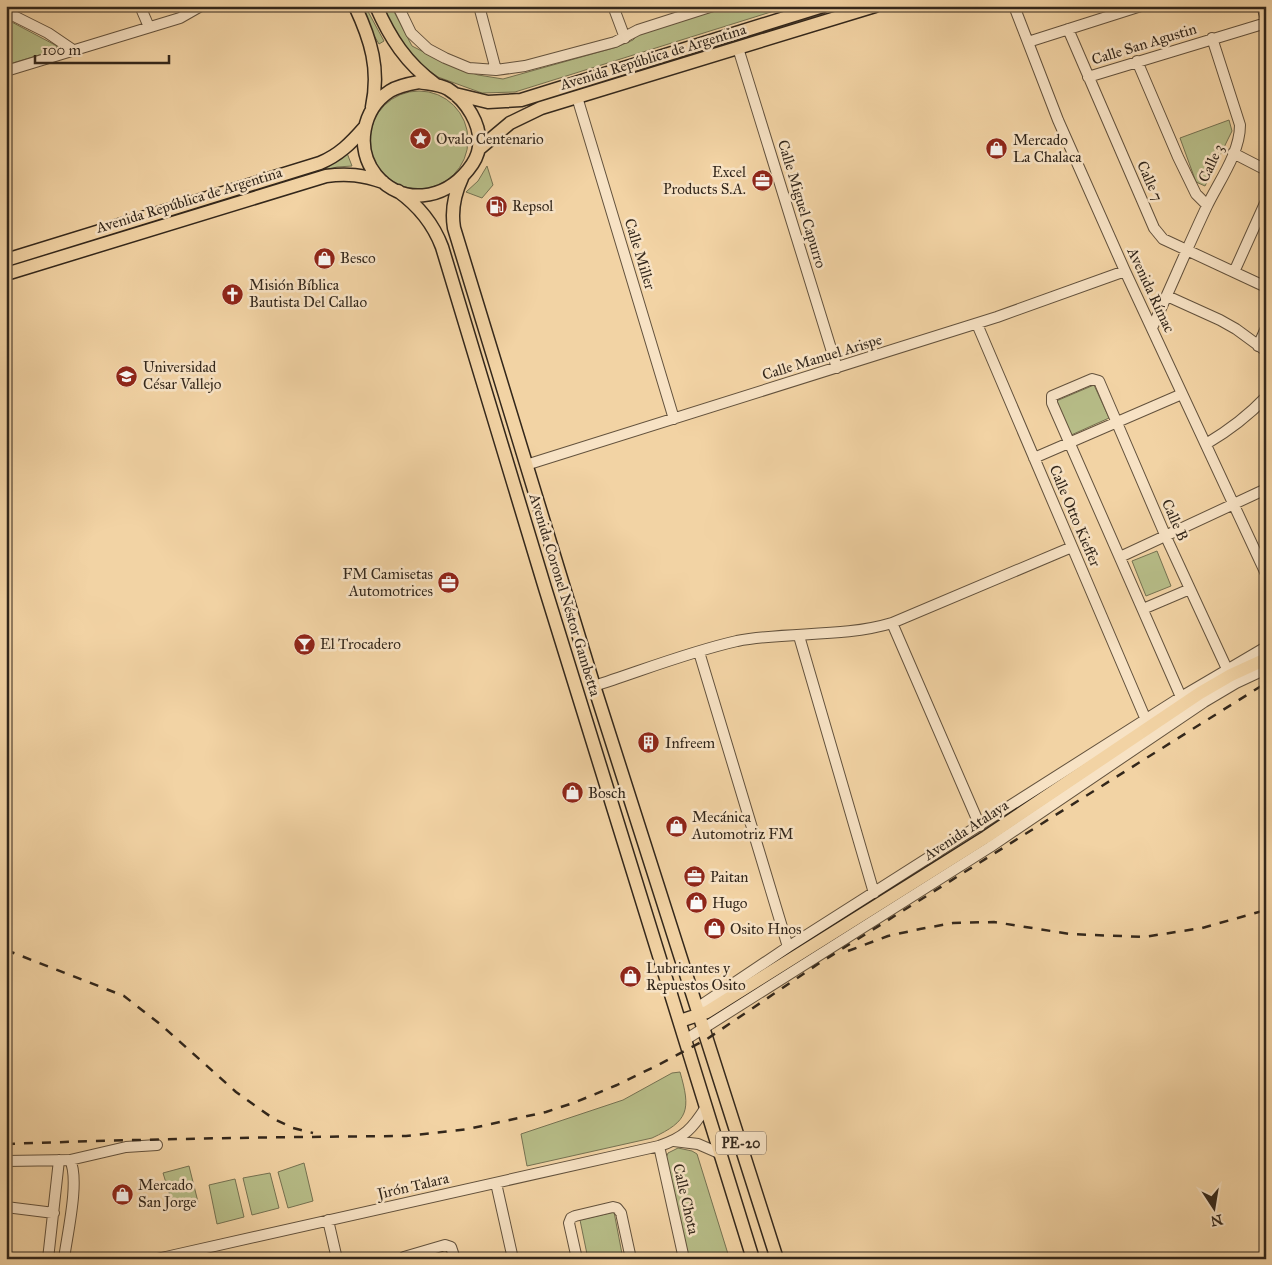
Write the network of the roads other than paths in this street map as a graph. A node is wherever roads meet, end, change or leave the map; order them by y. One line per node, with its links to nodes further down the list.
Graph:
1 (140, 6): 16 (street)
2 (201, 6): 16 (street)
3 (355, 6): 30 (main road)
4 (376, 6): 27 (main road)
5 (398, 6): 24 (street)
6 (479, 6): 24 (street)
7 (613, 6): 18 (street)
8 (713, 6): 18 (street)
9 (823, 6): 28 (main road, Avenida República de Argentina)
10 (875, 6): 21 (main road, Avenida República de Argentina)
11 (1141, 6): 17 (street)
12 (1262, 6): 15 (street)
13 (1017, 9): 20 (street, Avenida Rímac)
14 (6, 12): 22 (street)
15 (1266, 21): 19 (street, Calle San Agustin)
16 (149, 27): 22 (street)
17 (1068, 29): 20 (street); 26 (street, Calle 7)
18 (624, 38): 24 (street)
19 (1212, 38): 23 (street, Calle San Agustin); 33 (street, Calle 3)
20 (1028, 42): 48 (street, Avenida Rímac)
21 (738, 48): 29 (main road, Avenida República de Argentina); 57 (street, Calle Miguel Capurro)
22 (73, 50): 25 (street)
23 (1137, 61): 26 (street, Calle San Agustin); 42 (street)
24 (496, 70)
25 (6, 71)
26 (1088, 77): 46 (street, Calle 7)
27 (435, 84): 28 (main road); 30 (main road)
28 (456, 94): 32 (main road)
29 (577, 97): 32 (main road, Avenida República de Argentina); 60 (street, Calle Miller)
30 (372, 109): 31 (main road)
31 (364, 128): 35 (main road, Avenida República de Argentina); 37 (main road)
32 (479, 149): 36 (main road)
33 (1233, 153): 34 (street); 42 (street, Calle 3)
34 (1266, 170)
35 (287, 173): 38 (main road); 40 (main road, Avenida República de Argentina)
36 (462, 178): 39 (main road); 65 (main road, Avenida Coronel Néstor Gambetta)
37 (383, 182): 38 (main road, Avenida República de Argentina); 39 (main road)
38 (291, 186): 43 (main road, Avenida República de Argentina)
39 (398, 191): 88 (main road, Avenida Coronel Néstor Gambetta)
40 (216, 195): 43 (main road); 44 (main road, Avenida República de Argentina)
41 (1266, 201): 49 (street)
42 (1207, 205): 46 (street, Calle 3)
43 (220, 208): 45 (main road, Avenida República de Argentina)
44 (128, 222): 45 (main road); 47 (main road, Avenida República de Argentina)
45 (131, 235): 50 (main road, Avenida República de Argentina)
46 (1187, 250): 49 (street, Calle 7); 52 (street, Calle 3)
47 (6, 260)
48 (1125, 272): 53 (street, Calle Manuel Arispe); 54 (street, Avenida Rímac)
49 (1234, 272): 51 (street, Calle 7)
50 (6, 274)
51 (1266, 287)
52 (1167, 296): 54 (street, Calle 3); 56 (street)
53 (977, 324): 57 (street, Calle Manuel Arispe); 64 (street, Calle Otto Kieffer)
54 (1152, 328): 58 (street, Avenida Rímac)
55 (1266, 328): 56 (street)
56 (1262, 349)
57 (837, 368): 60 (street, Calle Manuel Arispe)
58 (1182, 394): 61 (street); 63 (street, Avenida Rímac)
59 (1266, 397): 63 (street)
60 (674, 419): 65 (street, Calle Manuel Arispe)
61 (1117, 421): 62 (street); 62 (street, Calle B); 68 (street, Calle B)
62 (1069, 442): 64 (street); 70 (street)
63 (1206, 444): 67 (street, Avenida Rímac)
64 (1034, 458): 69 (street, Calle Otto Kieffer)
65 (526, 465): 81 (main road, Avenida Coronel Néstor Gambetta)
66 (1266, 489): 67 (street)
67 (1233, 504): 68 (street); 71 (street, Avenida Rímac)
68 (1166, 537): 70 (street); 72 (street, Calle B)
69 (1072, 547): 74 (street); 83 (street, Calle Otto Kieffer)
70 (1120, 557): 73 (street)
71 (1266, 574)
72 (1190, 589): 73 (street); 79 (street, Calle B)
73 (1143, 609): 82 (street)
74 (892, 623): 75 (street); 84 (street)
75 (799, 636): 77 (street); 85 (street)
76 (1266, 647): 79 (street, Avenida Atalaya)
77 (699, 652): 81 (street); 86 (street)
78 (1266, 659): 87 (main road, Avenida Atalaya)
79 (1227, 669): 82 (street, Avenida Atalaya)
80 (1266, 669): 89 (street, Avenida Atalaya)
81 (594, 686): 87 (main road, Avenida Coronel Néstor Gambetta)
82 (1180, 697): 83 (street, Avenida Atalaya)
83 (1146, 720): 84 (street, Avenida Atalaya)
84 (980, 826): 85 (street, Avenida Atalaya)
85 (874, 893): 86 (street, Avenida Atalaya)
86 (788, 947): 87 (street, Avenida Atalaya)
87 (698, 1012): 88 (main road, Avenida Atalaya); 89 (main road, PE-20)
88 (680, 1021): 90 (main road, PE-20)
89 (704, 1028): 90 (street, Avenida Atalaya); 115 (main road, PE-20)
90 (686, 1040): 91 (main road, PE-20)
91 (706, 1107): 92 (street, Jirón Talara); 95 (main road, PE-20)
92 (674, 1141): 94 (street, Jirón Talara); 95 (street, Jirón Talara)
93 (157, 1145): 97 (street)
94 (659, 1146): 99 (street, Jirón Talara); 113 (street, Calle Chota)
95 (721, 1154): 114 (main road, PE-20)
96 (59, 1160): 97 (street); 98 (street); 101 (street)
97 (70, 1160): 105 (street)
98 (6, 1161)
99 (496, 1183): 102 (street, Jirón Talara); 110 (street)
100 (6, 1207): 101 (street)
101 (54, 1213): 104 (street)
102 (328, 1220): 103 (street, Jirón Talara); 107 (street)
103 (169, 1257): 106 (street, Jirón Talara)
104 (48, 1259)
105 (64, 1259)
106 (157, 1259)
107 (337, 1259)
108 (403, 1259): 109 (street)
109 (455, 1259)
110 (513, 1259)
111 (577, 1259): 112 (street)
112 (631, 1259)
113 (684, 1259)
114 (753, 1259)
115 (778, 1259)

